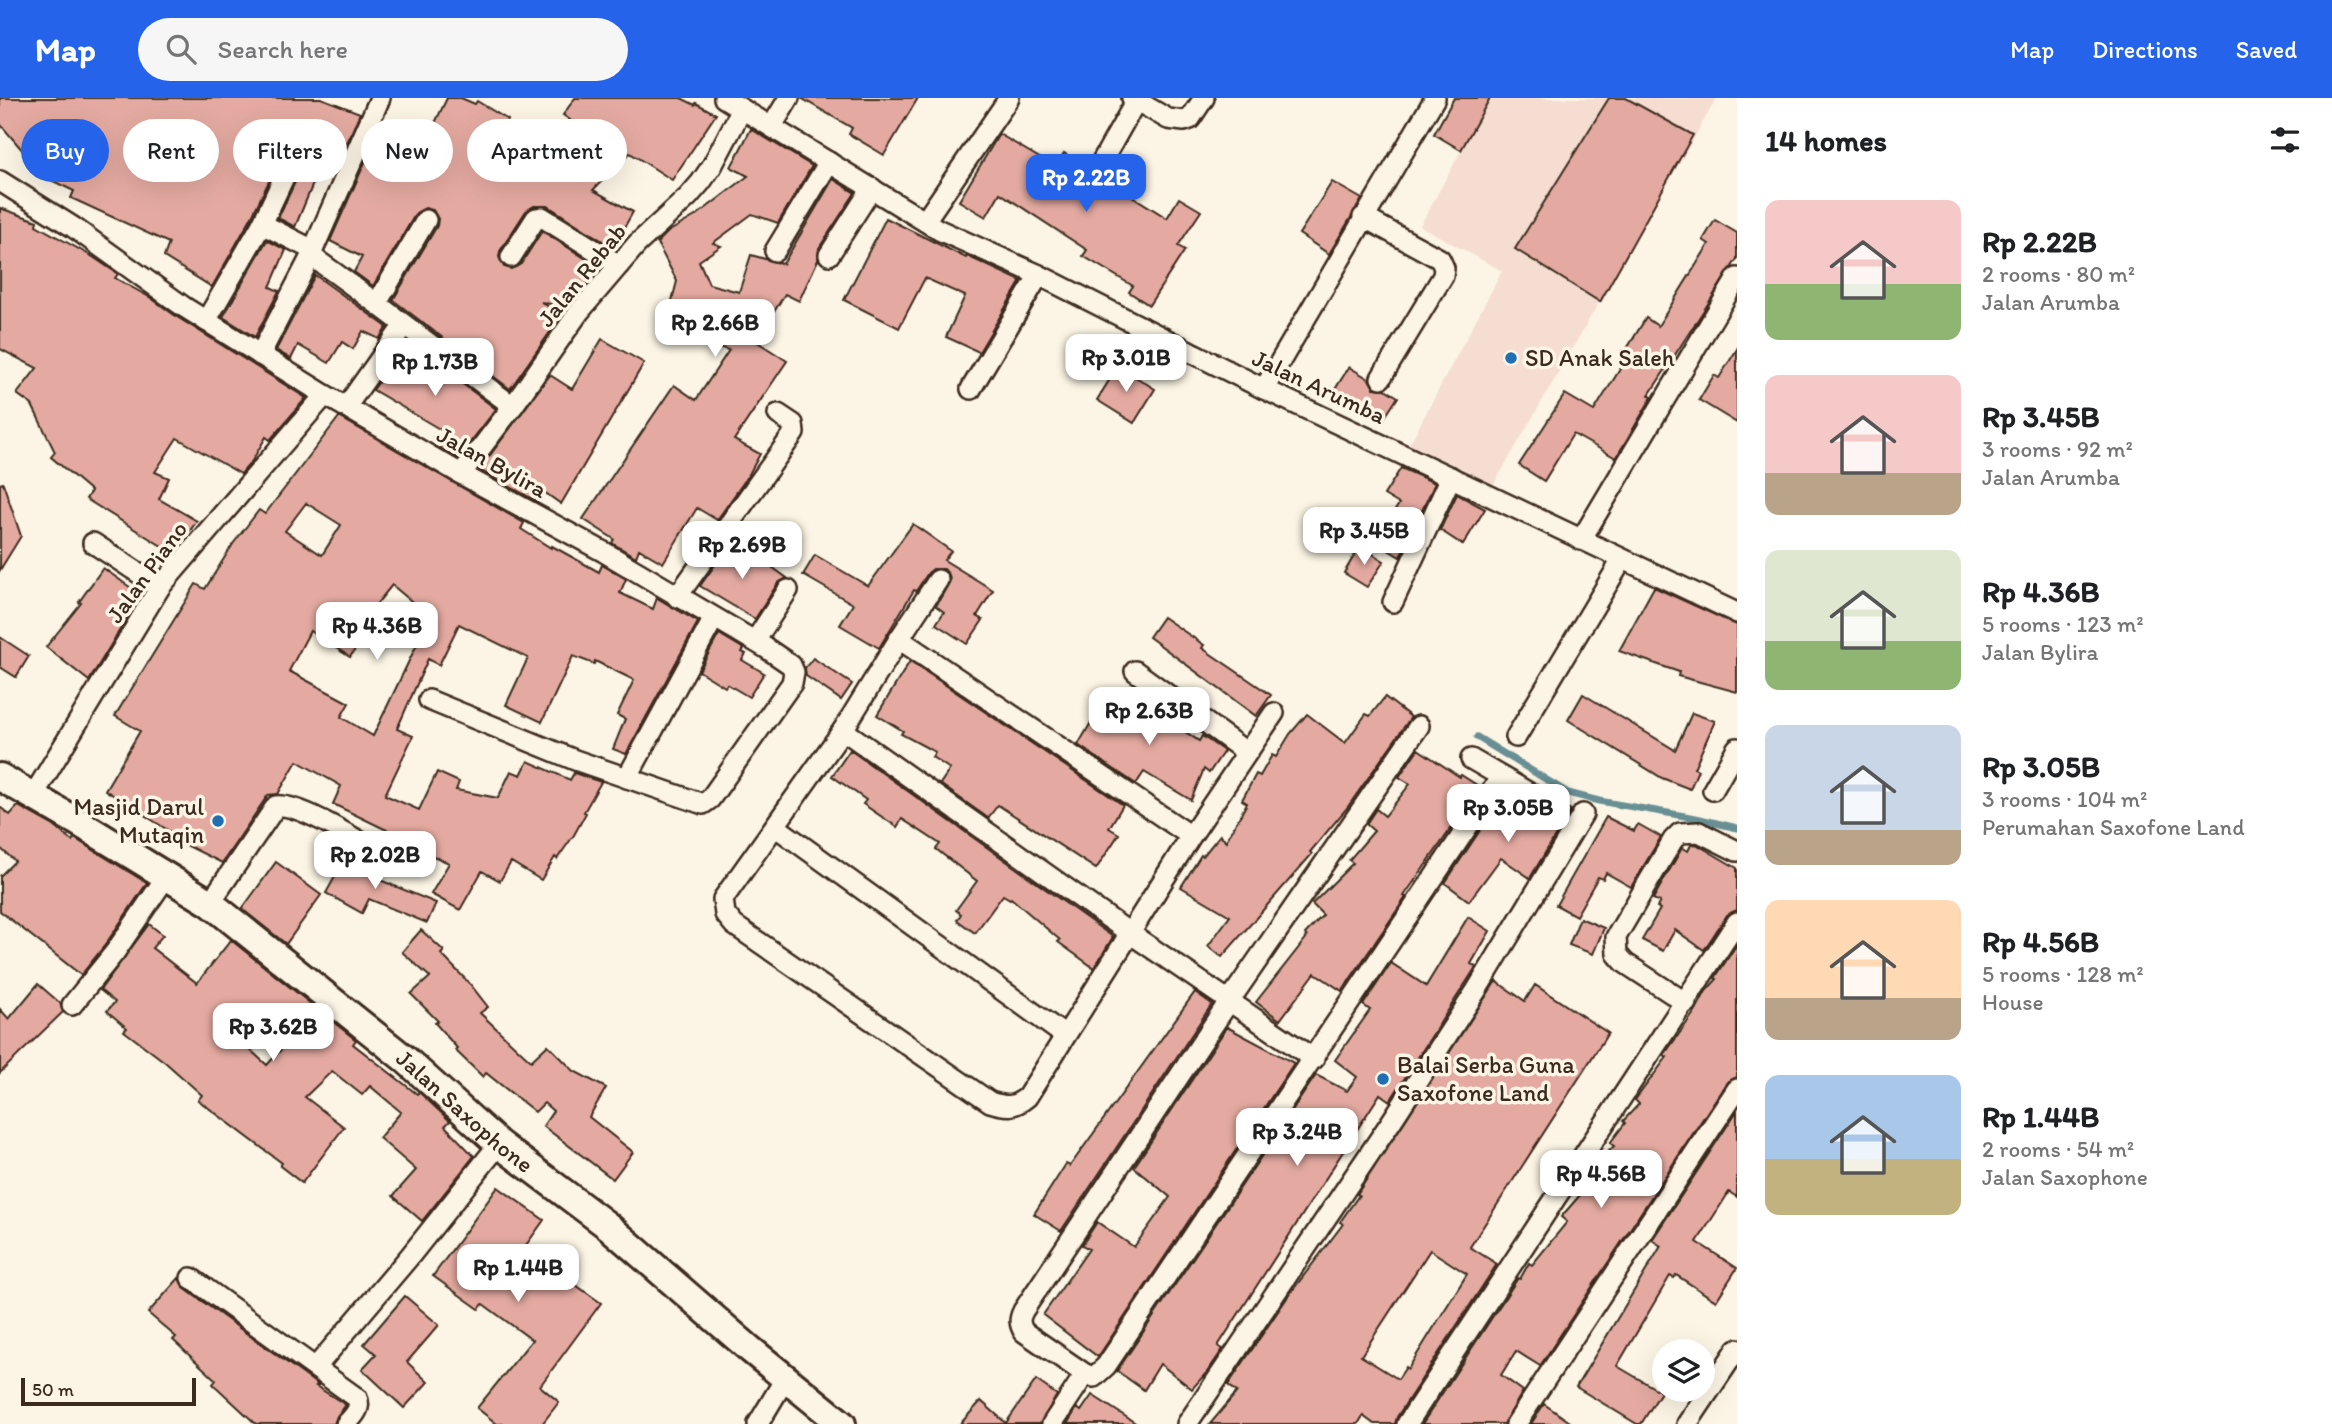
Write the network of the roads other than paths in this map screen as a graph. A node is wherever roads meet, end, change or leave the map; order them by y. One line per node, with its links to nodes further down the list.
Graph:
1 (380, 98): 20 (street)
2 (724, 98): 8 (street, Jalan Arumba)
3 (789, 98): 9 (street)
4 (1009, 98): 17 (street)
5 (1204, 98): 7 (street)
6 (1435, 98): 15 (street)
7 (1134, 99): 11 (street)
8 (742, 109): 9 (street, Jalan Arumba); 23 (street, Jalan Rebab)
9 (772, 126): 10 (street, Jalan Arumba)
10 (829, 162): 14 (street, Jalan Arumba); 19 (street)
11 (1097, 170)
12 (0, 181): 27 (street, Jalan Bylira)
13 (282, 182): 18 (street)
14 (872, 188): 17 (street, Jalan Arumba); 21 (street)
15 (1363, 217): 30 (street); 32 (street)
16 (426, 220): 26 (street)
17 (925, 221): 24 (street, Jalan Arumba)
18 (262, 224): 20 (street); 27 (street)
19 (775, 251)
20 (312, 253): 26 (street); 29 (street)
21 (829, 255)
22 (511, 257): 23 (street)
23 (620, 265): 34 (street, Jalan Rebab)
24 (1039, 275): 31 (street); 32 (street, Jalan Arumba)
25 (1737, 278): 39 (street)
26 (377, 303): 28 (street)
27 (206, 321): 29 (street, Jalan Bylira)
28 (404, 325): 34 (street); 35 (street)
29 (260, 355): 33 (street, Jalan Bylira)
30 (1381, 378)
31 (971, 389)
32 (1264, 390): 38 (street, Jalan Arumba)
33 (325, 395): 35 (street, Jalan Bylira); 43 (street, Jalan Piano)
34 (513, 406): 37 (street, Jalan Rebab)
35 (346, 407): 37 (street, Jalan Bylira)
36 (778, 414): 45 (street)
37 (461, 474): 45 (street, Jalan Bylira)
38 (1451, 477): 39 (street, Jalan Arumba); 46 (street)
39 (1581, 540): 41 (street, Jalan Arumba)
40 (93, 543): 43 (street)
41 (1622, 560): 47 (street, Jalan Arumba); 56 (street)
42 (938, 580): 49 (street)
43 (160, 587): 65 (street, Jalan Piano)
44 (788, 590): 50 (street)
45 (677, 597): 48 (street, Jalan Bylira)
46 (1393, 602)
47 (1737, 613)
48 (715, 618): 50 (street, Jalan Bylira); 62 (street)
49 (899, 639): 55 (street); 68 (street)
50 (755, 641): 62 (street, Jalan Bylira)
51 (1135, 671): 58 (street)
52 (429, 700): 62 (street)
53 (1274, 713): 58 (street)
54 (1419, 726): 75 (street)
55 (842, 730): 67 (street); 74 (street)
56 (1516, 737)
57 (1737, 748): 63 (street)
58 (1246, 752): 68 (street)
59 (1471, 759): 60 (street)
60 (1501, 777): 64 (street); 79 (street)
61 (0, 778): 65 (main road, Jalan Saxophone)
62 (627, 778)
63 (1713, 790)
64 (1531, 794)
65 (33, 796): 71 (main road, Jalan Saxophone)
66 (1583, 814): 91 (street)
67 (776, 827): 78 (street); 78 (street)
68 (1191, 836): 74 (street)
69 (1737, 851): 76 (street)
70 (381, 853): 72 (street)
71 (166, 877): 72 (main road, Jalan Saxophone); 77 (street)
72 (210, 903): 81 (main road, Jalan Saxophone)
73 (1737, 922): 76 (street)
74 (1131, 934): 75 (street); 78 (street)
75 (1230, 1000): 79 (street); 85 (street)
76 (1686, 1003): 92 (street)
77 (72, 1005)
78 (1064, 1035)
79 (1314, 1059): 85 (street)
80 (1737, 1088): 93 (street)
81 (499, 1144): 84 (street); 86 (main road, Jalan Saxophone)
82 (191, 1278): 84 (street)
83 (1737, 1349): 94 (street)
84 (316, 1367): 87 (street)
85 (1085, 1374): 90 (street)
86 (786, 1377): 88 (street); 89 (main road, Jalan Saxophone)
87 (346, 1424)
88 (758, 1424)
89 (842, 1424)
90 (1052, 1424)
91 (1187, 1424)
92 (1407, 1424)
93 (1516, 1424)
94 (1687, 1424)

